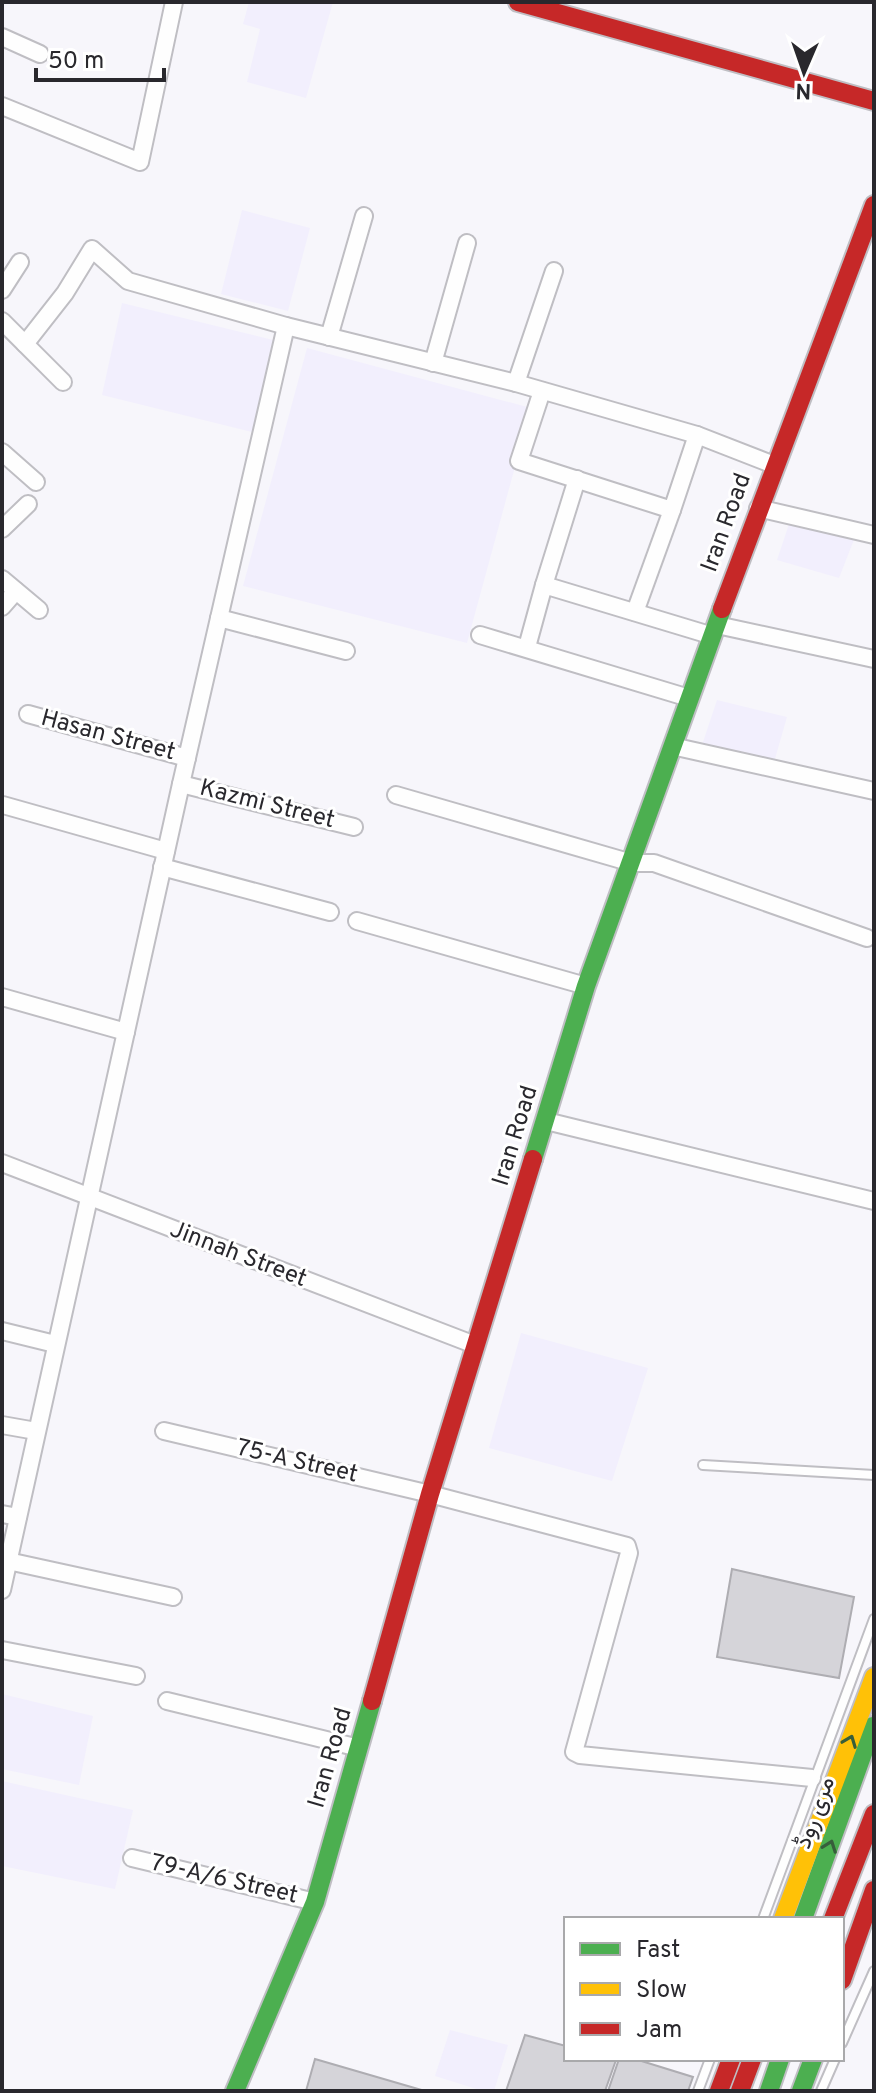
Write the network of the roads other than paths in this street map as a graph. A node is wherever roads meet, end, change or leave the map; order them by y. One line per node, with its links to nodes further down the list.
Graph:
1 (174, 2): 6 (street)
2 (518, 2): 5 (main road)
3 (2, 37): 4 (street)
4 (40, 54)
5 (874, 101)
6 (2, 106)
7 (874, 205): 9 (main road, Iran Road)
8 (364, 216): 16 (street)
9 (868, 240): 24 (main road, Iran Road)
10 (467, 243): 18 (street)
11 (20, 262): 13 (street)
12 (554, 271): 20 (street)
13 (2, 290)
14 (2, 321): 17 (street)
15 (286, 326): 16 (street); 17 (street); 38 (street)
16 (329, 337): 18 (street)
17 (25, 344): 19 (street)
18 (433, 363): 20 (street)
19 (63, 382)
20 (516, 383): 21 (street)
21 (542, 391): 22 (street); 25 (street)
22 (697, 435): 24 (street); 29 (street)
23 (2, 452): 26 (street)
24 (774, 465): 28 (main road, Iran Road)
25 (577, 479): 29 (street); 33 (street)
26 (36, 482)
27 (28, 504): 30 (street)
28 (758, 508): 31 (street); 39 (main road, Iran Road)
29 (672, 510): 37 (street)
30 (2, 529)
31 (874, 535)
32 (2, 579): 34 (street)
33 (544, 585): 37 (street); 41 (street)
34 (16, 591): 35 (street); 36 (street)
35 (2, 607)
36 (39, 610)
37 (635, 612): 39 (street)
38 (219, 618): 42 (street); 47 (street)
39 (715, 631): 43 (street); 44 (main road, Iran Road)
40 (480, 635): 41 (street)
41 (527, 647): 44 (street)
42 (346, 651)
43 (874, 659)
44 (689, 698): 46 (main road, Iran Road)
45 (28, 714): 47 (street, Hasan Street)
46 (672, 746): 49 (street); 54 (main road, Iran Road)
47 (187, 758): 48 (street)
48 (181, 784): 52 (street, Kazmi Street); 53 (street)
49 (874, 791)
50 (396, 795): 54 (street)
51 (3, 805): 53 (street)
52 (354, 827)
53 (164, 859): 55 (street); 60 (street)
54 (632, 863): 57 (street); 58 (main road, Iran Road)
55 (330, 912)
56 (357, 921): 58 (street)
57 (867, 938)
58 (586, 986): 61 (main road, Iran Road)
59 (2, 997): 60 (street)
60 (126, 1032): 63 (street)
61 (546, 1121): 64 (street); 67 (main road, Iran Road)
62 (2, 1163): 63 (street, Jinnah Street)
63 (89, 1198): 66 (street); 67 (street, Jinnah Street)
64 (874, 1201)
65 (2, 1331): 66 (street)
66 (55, 1344): 69 (street)
67 (475, 1345): 73 (main road, Iran Road)
68 (2, 1425): 69 (street)
69 (36, 1431): 74 (street)
70 (164, 1431): 73 (street, 75-A Street)
71 (703, 1465): 72 (lane)
72 (874, 1475)
73 (430, 1494): 84 (main road, Iran Road); 85 (street, 75-A Street)
74 (10, 1516): 75 (street)
75 (8, 1561): 76 (street); 77 (street)
76 (2, 1590)
77 (173, 1597)
78 (874, 1619): 90 (lane)
79 (2, 1650): 80 (street)
80 (136, 1676)
81 (874, 1677): 91 (main road, one-way to 81)
82 (167, 1701): 84 (street)
83 (874, 1724): 92 (main road, مری روڈ, one-way to 83)
84 (359, 1748): 89 (main road, Iran Road)
85 (812, 1778)
86 (874, 1814): 93 (main road)
87 (132, 1858): 89 (street, 79-A/6 Street)
88 (874, 1890): 95 (main road)
89 (315, 1902): 103 (main road, Iran Road)
90 (764, 1917)
91 (784, 1917)
92 (804, 1917)
93 (834, 1917)
94 (874, 1971): 96 (lane)
95 (844, 1974)
96 (844, 2038)
97 (709, 2061): 104 (lane)
98 (730, 2061): 105 (main road)
99 (751, 2061): 106 (main road)
100 (779, 2061): 107 (main road)
101 (812, 2061): 108 (main road)
102 (834, 2061): 109 (lane)
103 (235, 2091)
104 (698, 2091)
105 (719, 2091)
106 (740, 2091)
107 (769, 2091)
108 (801, 2091)
109 (821, 2091)

